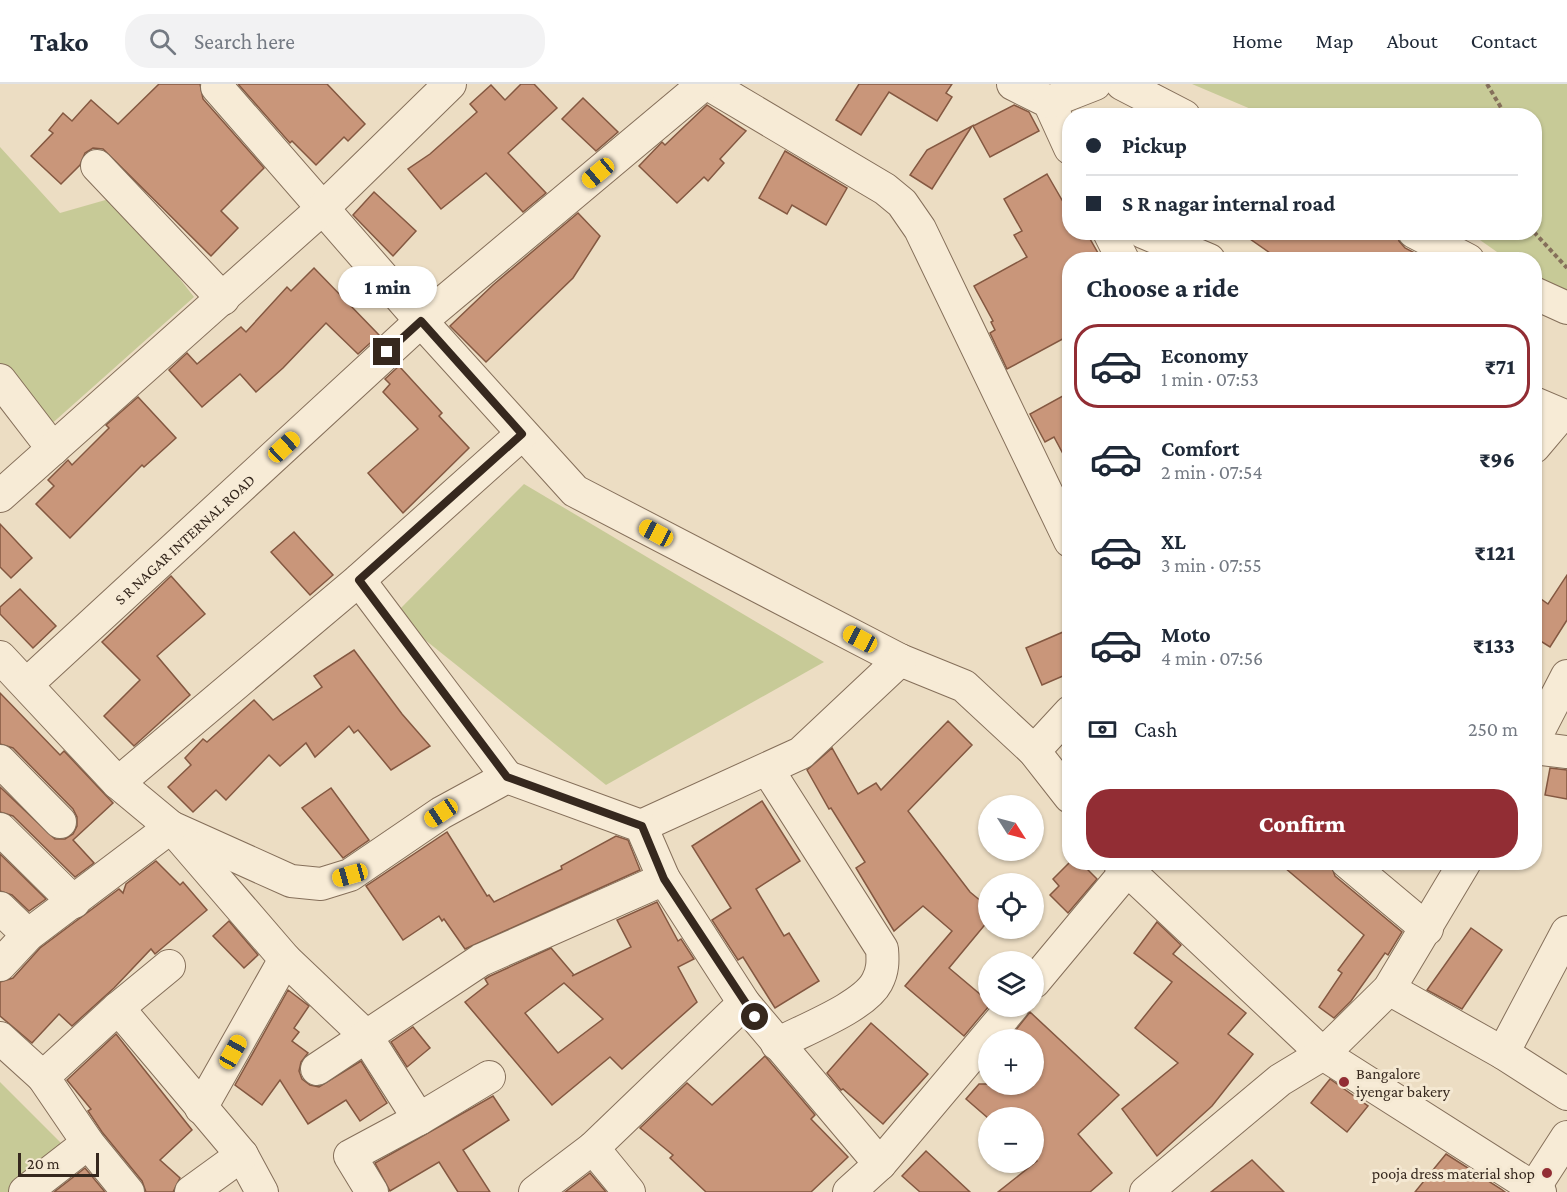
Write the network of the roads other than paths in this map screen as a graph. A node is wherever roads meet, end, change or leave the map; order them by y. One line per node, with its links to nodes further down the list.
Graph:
1 (220, 84): 11 (street)
2 (450, 84): 11 (street)
3 (706, 84): 19 (street, S R NAGAR INTERNAL ROAD); 26 (street)
4 (1013, 84): 7 (street)
5 (1095, 84): 7 (street)
6 (1122, 84): 8 (street)
7 (1049, 102): 9 (street)
8 (1168, 108)
9 (1062, 130)
10 (97, 166): 17 (street)
11 (322, 208): 17 (street); 19 (street)
12 (1162, 240): 14 (street)
13 (1429, 240): 15 (street)
14 (1190, 252)
15 (1453, 252)
16 (1542, 297): 18 (street)
17 (223, 299): 24 (street)
18 (1567, 308)
19 (421, 321): 23 (street); 31 (street, S R NAGAR INTERNAL ROAD)
20 (0, 380): 24 (street)
21 (1554, 412): 22 (street)
22 (1542, 433)
23 (522, 434): 27 (street); 29 (street)
24 (53, 449): 25 (street)
25 (0, 496)
26 (1062, 525)
27 (359, 580): 39 (street); 40 (street)
28 (0, 657): 31 (street)
29 (900, 660): 35 (street); 38 (street)
30 (1567, 676): 33 (street)
31 (27, 684): 40 (street)
32 (1062, 721): 35 (street)
33 (1542, 724)
34 (1542, 749): 36 (street)
35 (1034, 751): 41 (street)
36 (1567, 752)
37 (0, 761): 42 (street)
38 (768, 770): 43 (street); 66 (street)
39 (507, 777): 43 (street); 44 (street)
40 (118, 783): 44 (street)
41 (1062, 787)
42 (60, 822)
43 (642, 826): 50 (street)
44 (171, 827): 51 (street); 56 (street)
45 (0, 829): 51 (street)
46 (1124, 870): 59 (street)
47 (1131, 870): 68 (street)
48 (1357, 870): 53 (street)
49 (1460, 870): 53 (street)
50 (664, 879): 61 (street); 64 (street)
51 (74, 902): 55 (street)
52 (0, 908): 55 (street)
53 (1427, 929): 60 (street)
54 (1567, 932): 67 (street)
55 (28, 935): 57 (street)
56 (285, 959): 64 (street); 73 (street)
57 (0, 965)
58 (169, 966): 62 (street)
59 (1044, 970)
60 (1389, 989): 67 (street); 68 (street)
61 (744, 1003): 66 (street); 77 (street)
62 (118, 1008): 70 (street); 73 (street)
63 (1004, 1017): 79 (street)
64 (366, 1036): 69 (street); 74 (street)
65 (0, 1038): 70 (street)
66 (777, 1044): 79 (street)
67 (1503, 1053): 72 (street)
68 (1323, 1054): 80 (street); 89 (street)
69 (317, 1069)
70 (43, 1077): 76 (street)
71 (489, 1077): 74 (street)
72 (1567, 1094)
73 (201, 1108): 78 (street)
74 (419, 1119): 85 (street)
75 (1567, 1137): 80 (street)
76 (88, 1143): 81 (street); 82 (street)
77 (593, 1148): 86 (street); 87 (street)
78 (242, 1155): 83 (street); 84 (street)
79 (880, 1164): 88 (street)
80 (1537, 1190)
81 (26, 1192)
82 (129, 1192)
83 (191, 1192)
84 (262, 1192)
85 (372, 1192)
86 (535, 1192)
87 (629, 1192)
88 (849, 1192)
89 (1146, 1192)

